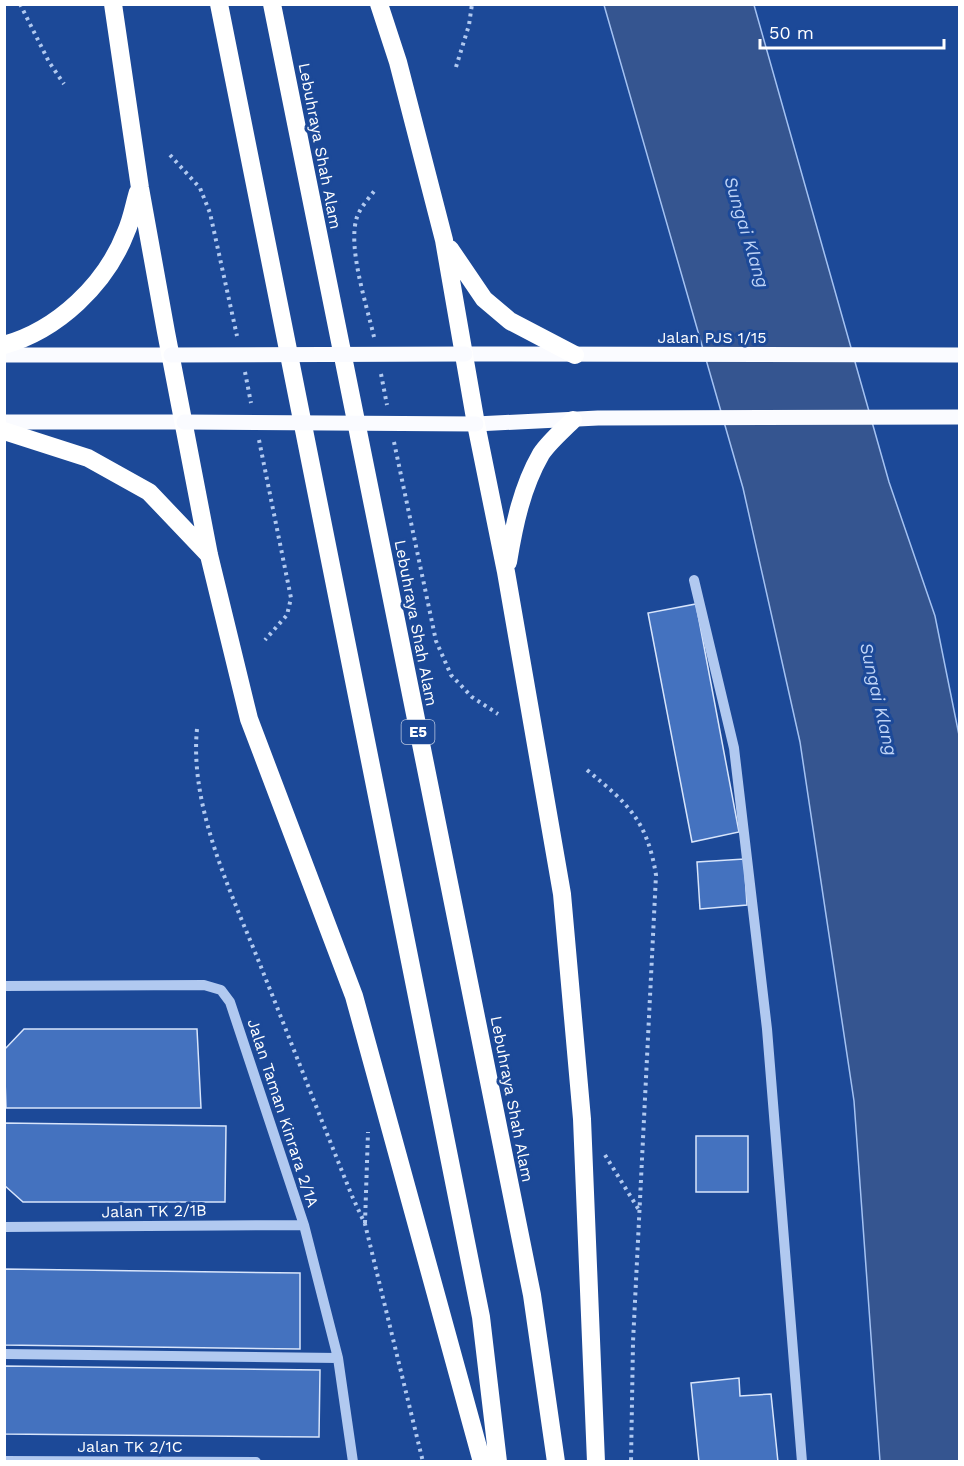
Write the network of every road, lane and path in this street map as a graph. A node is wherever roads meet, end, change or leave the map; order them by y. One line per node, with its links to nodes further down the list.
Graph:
1 (20, 4): 8 (path)
2 (113, 4): 10 (highway)
3 (219, 4): 55 (highway)
4 (272, 4): 56 (highway, Lebuhraya Shah Alam / E5)
5 (380, 4): 12 (highway)
6 (472, 4): 7 (path)
7 (456, 67)
8 (63, 84)
9 (170, 155): 14 (path)
10 (140, 188): 13 (highway); 18 (highway)
11 (375, 190): 15 (path)
12 (444, 240): 16 (highway); 19 (highway)
13 (4, 345)
14 (239, 345)
15 (376, 347)
16 (465, 354): 18 (main road, Jalan PJS 1/15, bridge); 19 (main road, Jalan PJS 1/15); 29 (highway)
17 (4, 355): 18 (main road, Jalan PJS 1/15)
18 (171, 355): 28 (highway)
19 (575, 355): 20 (main road, Jalan PJS 1/15)
20 (960, 355)
21 (244, 368): 23 (path)
22 (381, 370): 24 (path)
23 (253, 413)
24 (389, 416)
25 (960, 417): 26 (main road)
26 (573, 420): 29 (main road); 34 (highway)
27 (4, 422): 28 (main road)
28 (184, 422): 29 (main road, bridge); 33 (highway)
29 (476, 424): 34 (highway)
30 (4, 431): 33 (highway)
31 (258, 436): 36 (path)
32 (393, 438): 37 (path)
33 (209, 555): 54 (highway)
34 (506, 572): 57 (highway)
35 (694, 580): 59 (street)
36 (265, 640)
37 (498, 714)
38 (197, 729): 44 (path)
39 (587, 770): 43 (path)
40 (4, 986): 45 (street, Jalan Taman Kinrara 2/1A)
41 (368, 1122): 44 (path)
42 (601, 1149): 43 (path)
43 (639, 1210): 58 (path)
44 (365, 1224): 53 (path)
45 (304, 1225): 46 (street, Jalan TK 2/1B); 48 (street, Jalan Taman Kinrara 2/1A)
46 (4, 1227)
47 (4, 1354): 48 (street)
48 (338, 1358): 52 (street, Jalan Taman Kinrara 2/1A)
49 (4, 1461): 50 (street, Jalan TK 2/1C)
50 (152, 1461): 51 (street, Jalan TK 2/1C)
51 (256, 1461)
52 (353, 1461)
53 (423, 1461)
54 (482, 1461)
55 (498, 1461)
56 (556, 1461)
57 (596, 1461)
58 (631, 1461)
59 (802, 1461)

